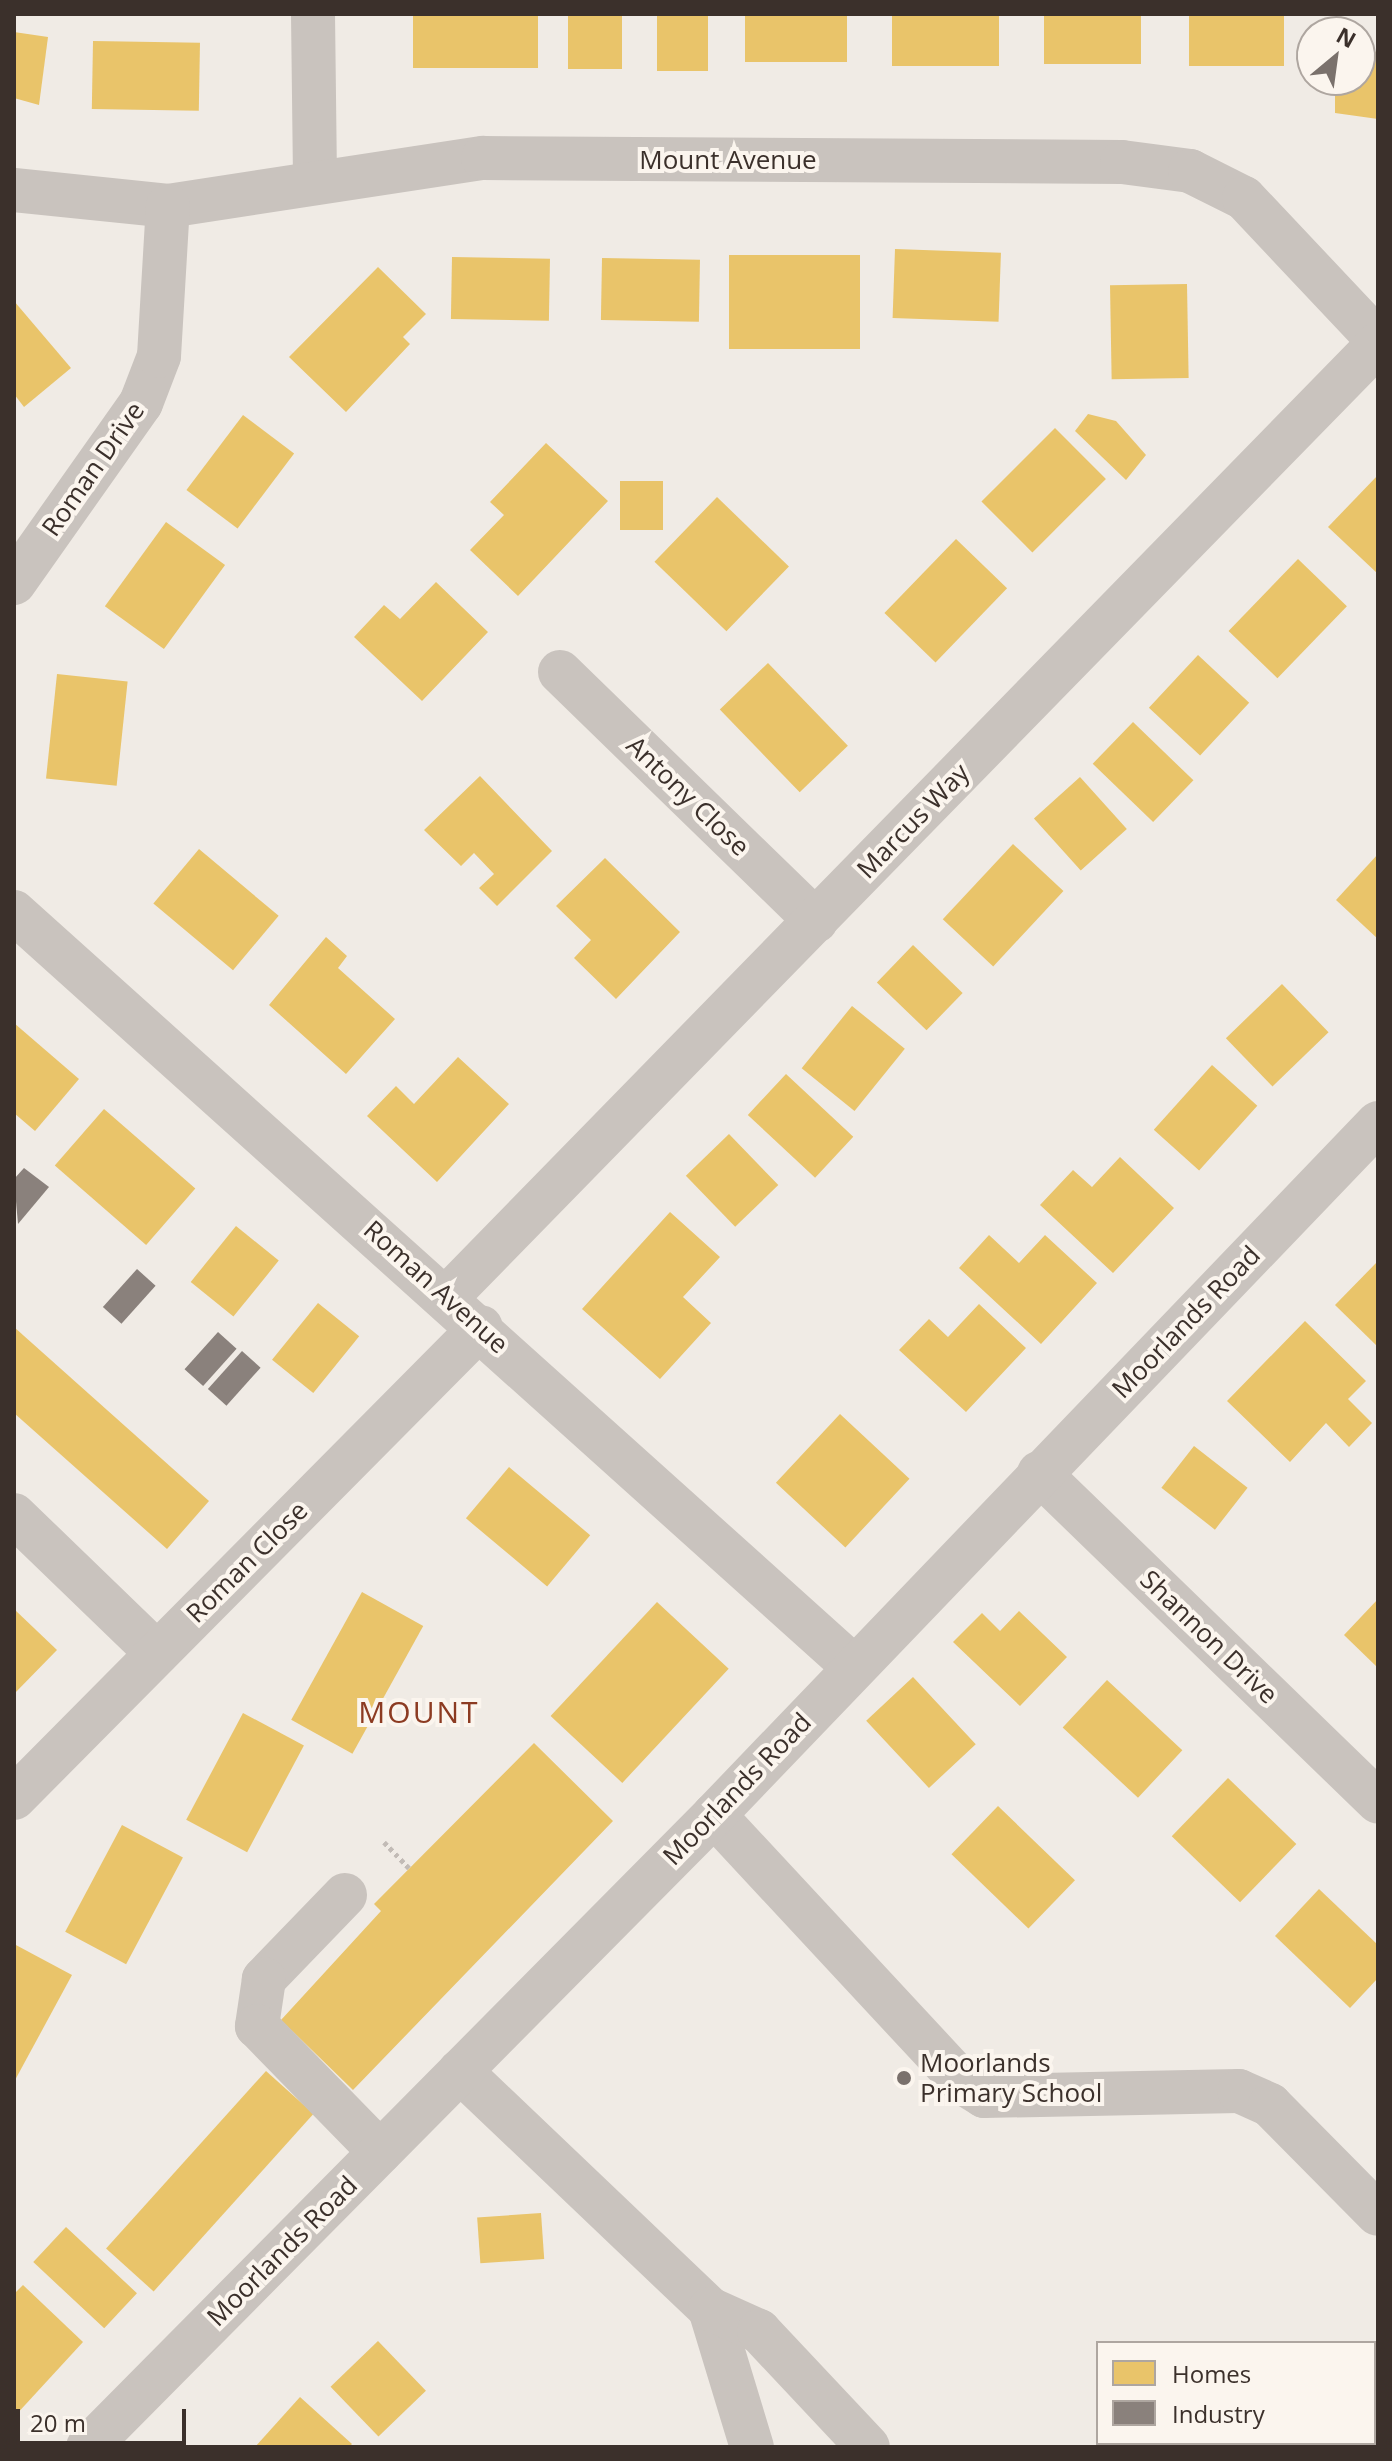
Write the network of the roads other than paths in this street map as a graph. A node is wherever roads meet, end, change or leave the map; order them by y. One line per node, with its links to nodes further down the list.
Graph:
1 (313, 14): 2 (street)
2 (315, 180): 4 (street, Mount Avenue); 5 (street, Mount Avenue)
3 (14, 190): 4 (street, Mount Avenue)
4 (168, 206): 6 (street, Roman Drive)
5 (1378, 342): 9 (street, Marcus Way)
6 (14, 583)
7 (560, 672): 9 (street, Antony Close)
8 (14, 912): 11 (street, Roman Avenue)
9 (816, 921): 11 (street, Marcus Way)
10 (1378, 1123): 13 (street, Moorlands Road)
11 (448, 1296): 12 (street, Roman Avenue)
12 (481, 1327): 15 (street, Roman Close); 16 (street, Roman Avenue)
13 (1039, 1473): 16 (street, Moorlands Road); 18 (street, Shannon Drive)
14 (14, 1515): 15 (street)
15 (157, 1653): 17 (street, Roman Close)
16 (853, 1666): 19 (street, Moorlands Road)
17 (14, 1798)
18 (1378, 1802)
19 (714, 1815): 21 (street, Moorlands Road); 23 (street)
20 (345, 1895): 22 (street)
21 (460, 2071): 22 (street, Moorlands Road); 24 (street)
22 (380, 2152): 25 (street, Moorlands Road)
23 (1378, 2214)
24 (710, 2309): 26 (street); 27 (street)
25 (88, 2447)
26 (752, 2447)
27 (868, 2447)

